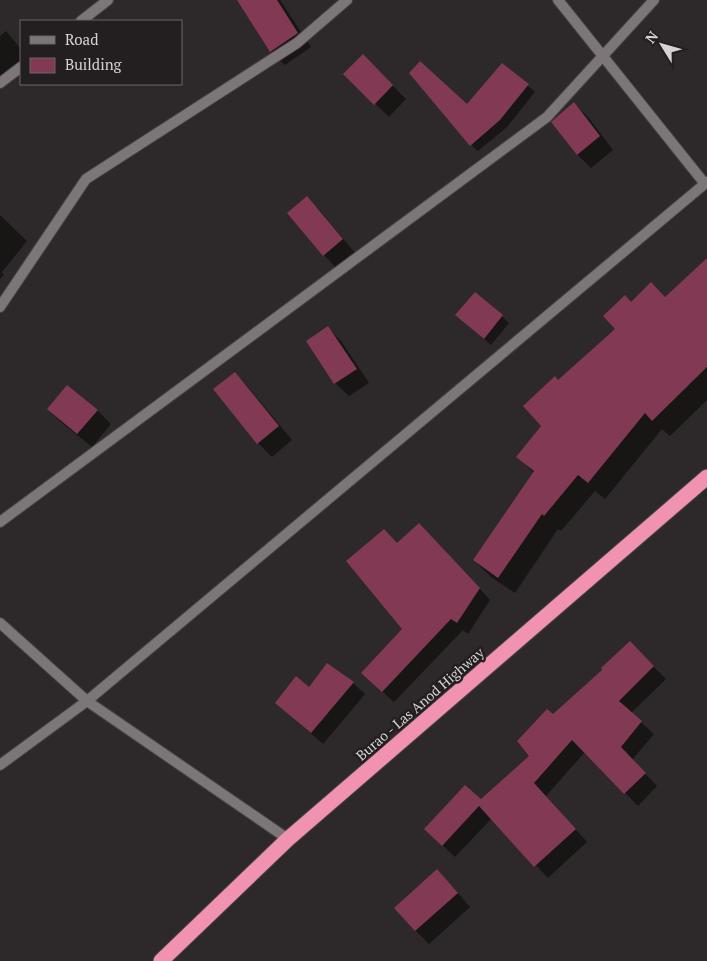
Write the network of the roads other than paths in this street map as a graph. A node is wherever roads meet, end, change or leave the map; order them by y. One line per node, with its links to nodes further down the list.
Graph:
1 (108, 0): 5 (street)
2 (347, 0): 10 (street)
3 (558, 0): 6 (street)
4 (654, 0): 6 (street)
5 (82, 20)
6 (603, 55): 9 (street); 12 (street)
7 (20, 68): 8 (street)
8 (0, 83)
9 (706, 183): 14 (street)
10 (0, 307)
11 (707, 477): 16 (highway, Burao - Las Anod Highway)
12 (0, 522)
13 (0, 623): 14 (street)
14 (87, 701): 15 (street); 16 (street)
15 (0, 765)
16 (288, 839): 17 (highway, Burao - Las Anod Highway)
17 (160, 961)

